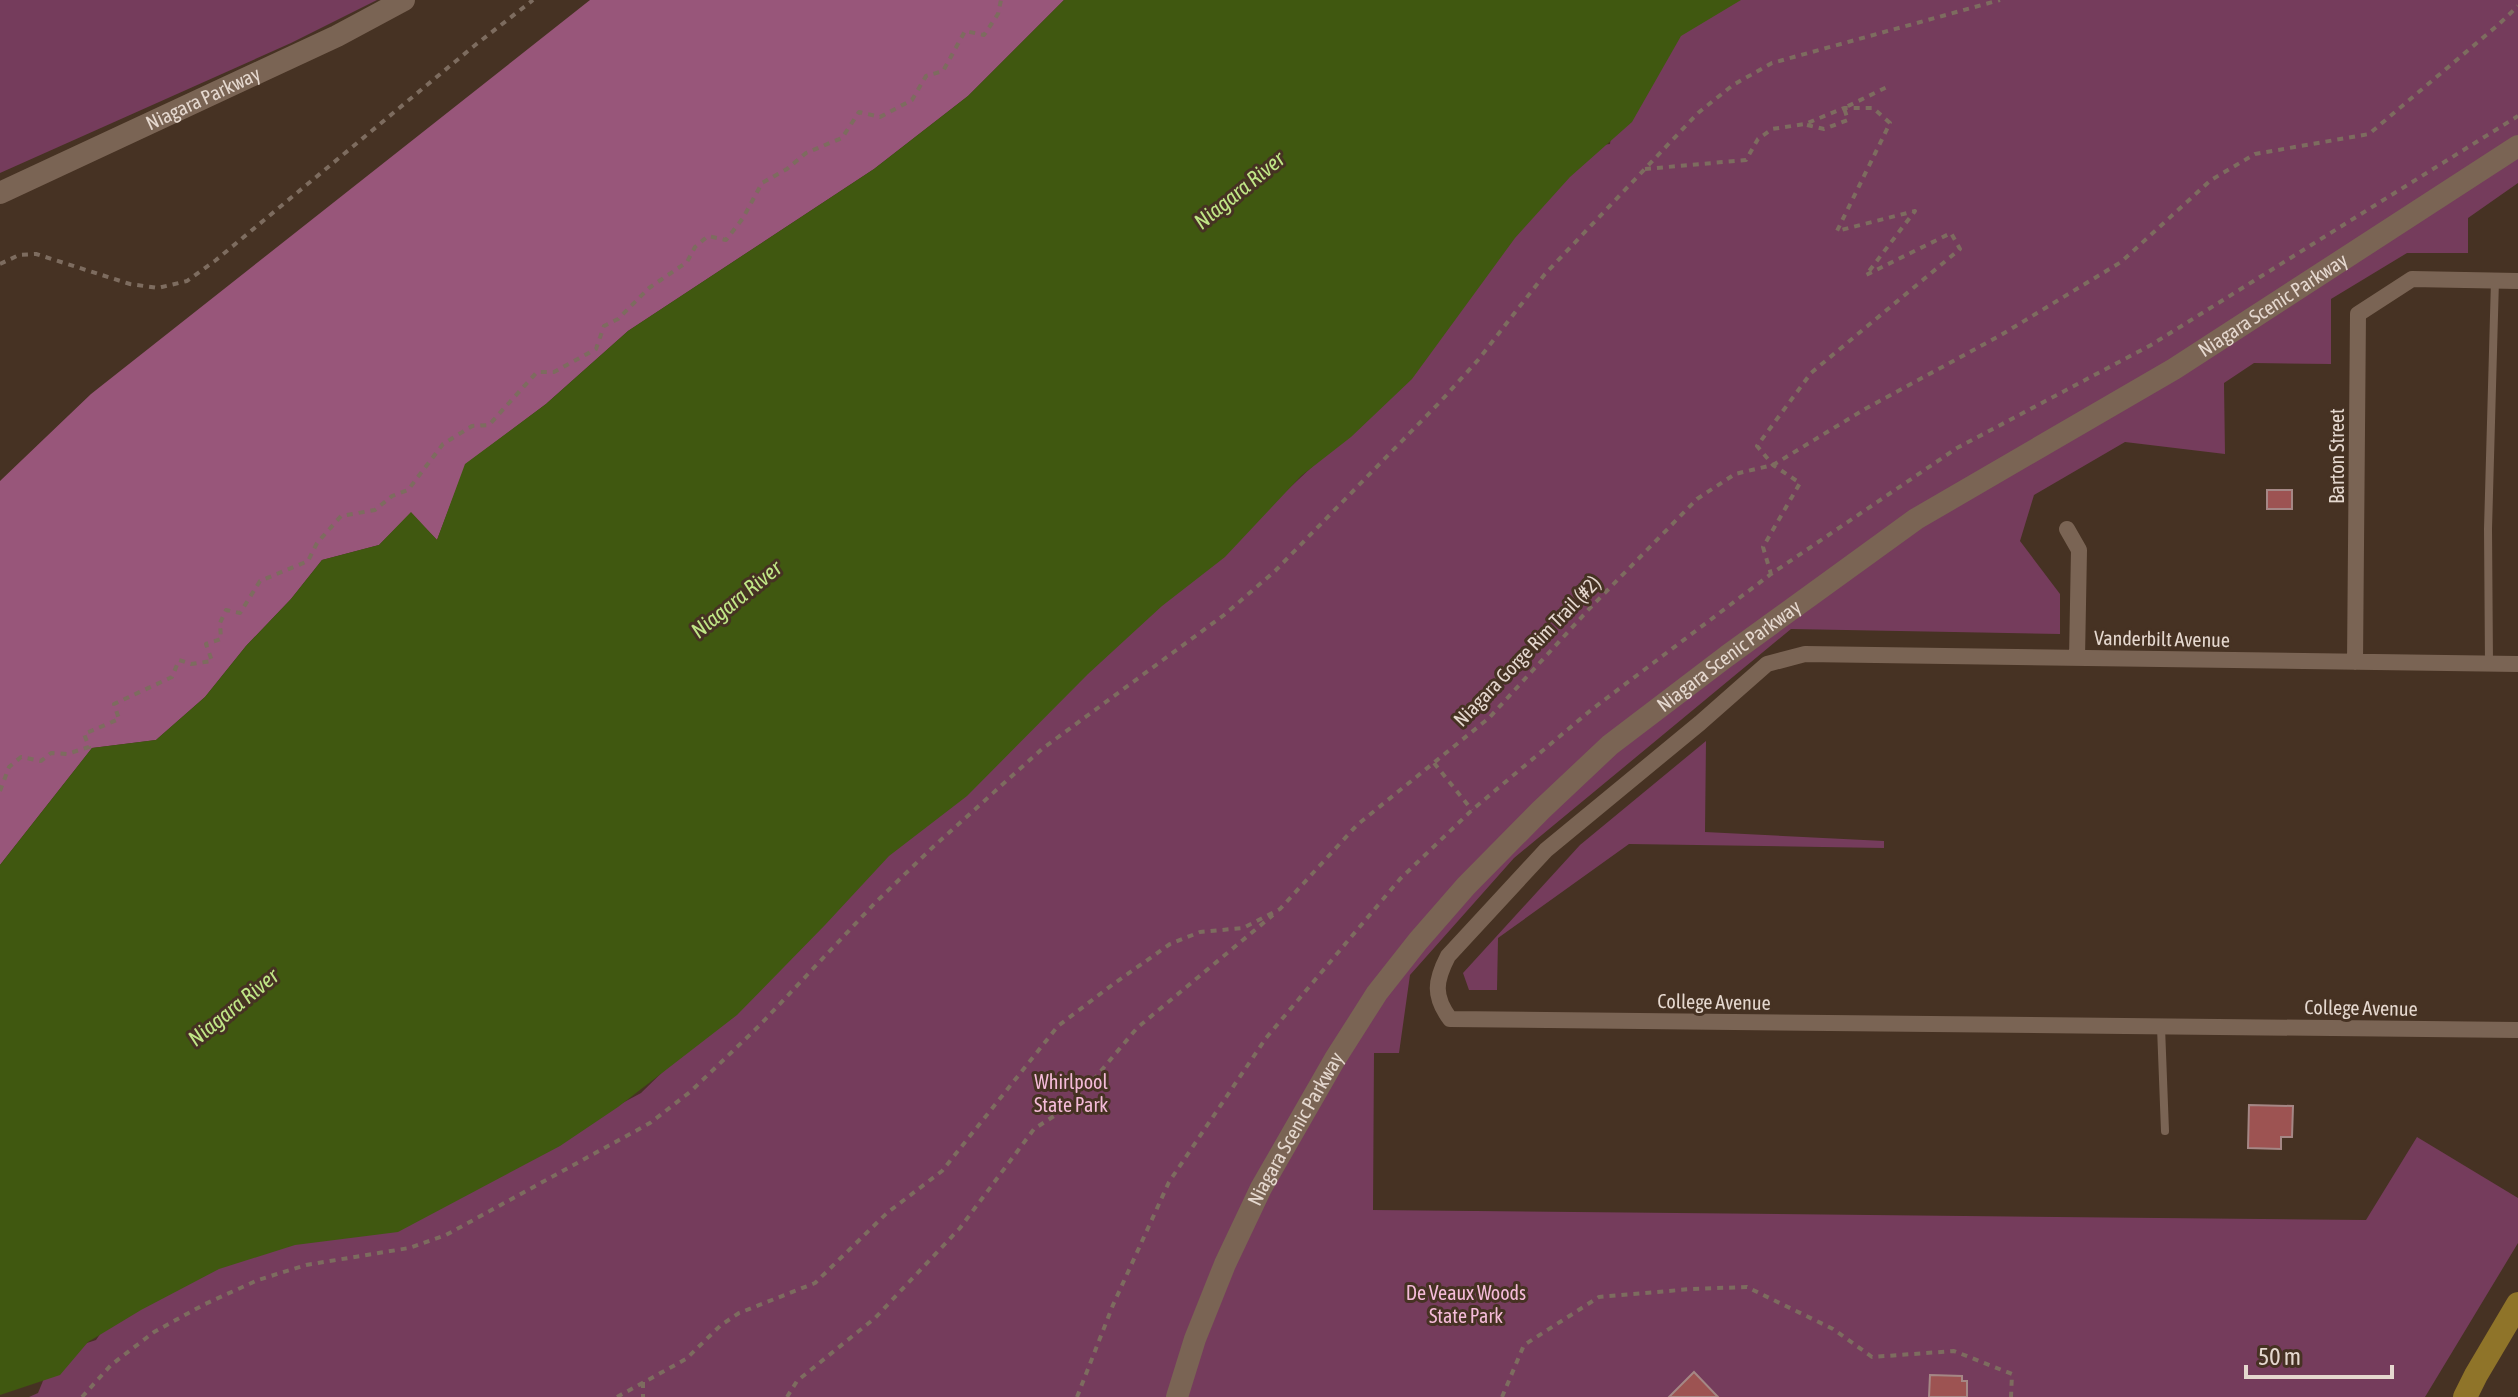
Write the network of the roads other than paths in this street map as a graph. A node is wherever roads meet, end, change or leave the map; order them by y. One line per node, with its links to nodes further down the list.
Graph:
1 (404, 0): 3 (main road, Niagara Parkway)
2 (2518, 146): 16 (main road, Niagara Scenic Parkway)
3 (0, 193)
4 (2495, 280): 5 (street); 9 (street, Barton Street); 10 (lane)
5 (2518, 281)
6 (2067, 529): 8 (street)
7 (1805, 654): 8 (street, Vanderbilt Avenue); 12 (street, College Avenue)
8 (2077, 658): 9 (street, Vanderbilt Avenue)
9 (2355, 662): 10 (street, Vanderbilt Avenue)
10 (2489, 664): 11 (street, Vanderbilt Avenue)
11 (2518, 664)
12 (2161, 1026): 13 (street, College Avenue); 14 (lane)
13 (2518, 1030)
14 (2165, 1131)
15 (2518, 1304): 17 (main road)
16 (1177, 1397)
17 (2465, 1397)

